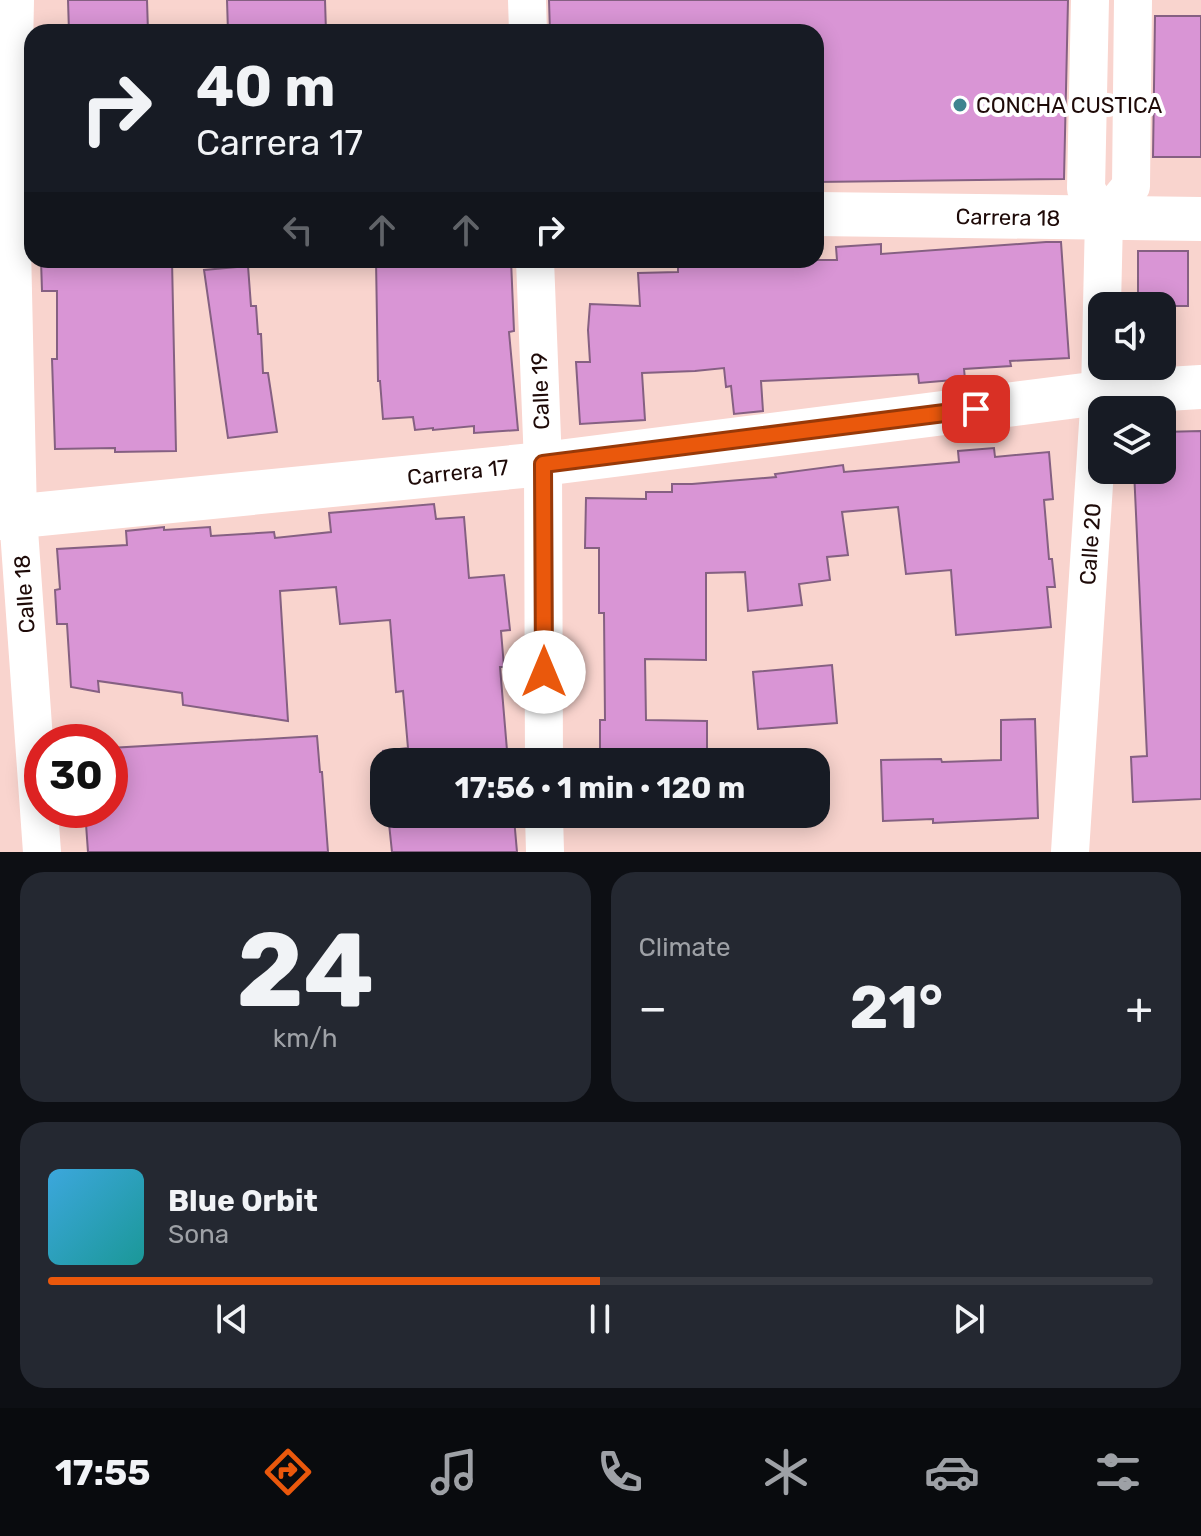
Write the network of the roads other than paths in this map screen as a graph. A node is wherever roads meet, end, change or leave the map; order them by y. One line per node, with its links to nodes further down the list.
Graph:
1 (15, 0): 6 (street, Calle 18)
2 (527, 0): 5 (street)
3 (1090, 0): 8 (street, Calle 20)
4 (1133, 0): 8 (street)
5 (528, 24)
6 (14, 202): 14 (street, Calle 18)
7 (824, 214): 8 (street, Carrera 18)
8 (1104, 219): 9 (street, Carrera 18); 12 (street, Calle 20)
9 (1201, 219)
10 (535, 268): 13 (street, Calle 19)
11 (1201, 387): 12 (street, Carrera 17)
12 (1100, 393): 13 (street, Carrera 17); 19 (street, Calle 20)
13 (543, 464): 14 (street, Carrera 17); 15 (street, Calle 19)
14 (9, 517): 17 (street, Calle 18)
15 (544, 748)
16 (544, 828): 18 (street)
17 (42, 852)
18 (545, 852)
19 (1070, 852)

